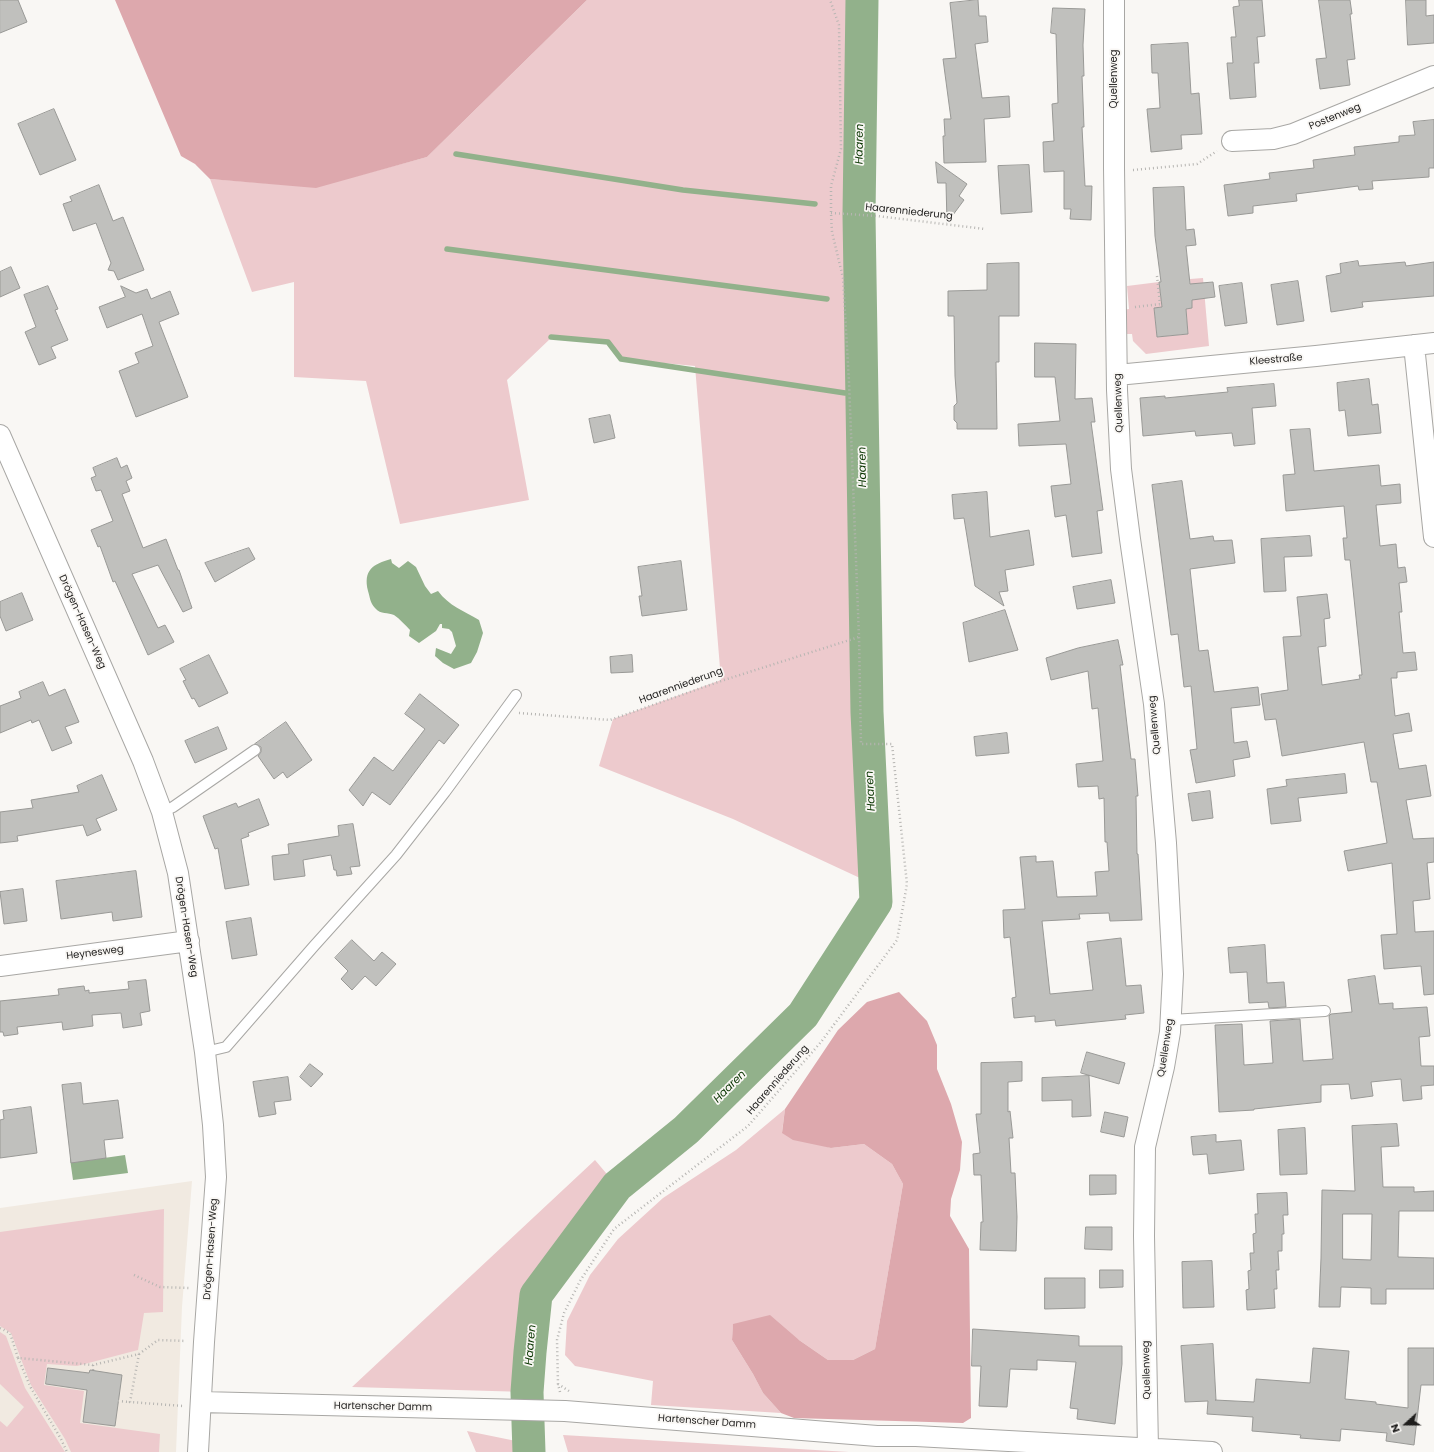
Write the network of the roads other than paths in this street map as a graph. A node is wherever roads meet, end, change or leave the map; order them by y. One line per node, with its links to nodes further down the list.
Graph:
1 (1114, 0): 6 (street, Quellenweg)
2 (1434, 76): 3 (street, Postenweg)
3 (1232, 141)
4 (1434, 343): 5 (street, Kleestraße)
5 (1414, 345): 6 (street, Kleestraße); 9 (street)
6 (1117, 375): 16 (street, Quellenweg)
7 (0, 435): 8 (street, Drögen-Hasen-Weg)
8 (4, 456): 12 (street, Drögen-Hasen-Weg)
9 (1434, 537)
10 (516, 695): 17 (lane)
11 (255, 750): 12 (lane)
12 (162, 812): 13 (street, Drögen-Hasen-Weg)
13 (189, 941): 14 (street, Heynesweg); 17 (street, Drögen-Hasen-Weg)
14 (0, 966)
15 (1325, 1011): 16 (lane)
16 (1171, 1020): 19 (street, Quellenweg)
17 (206, 1052): 18 (street, Drögen-Hasen-Weg)
18 (201, 1402): 19 (street, Hartenscher Damm); 20 (street, Drögen-Hasen-Weg)
19 (1148, 1449): 21 (street, Hartenscher Damm)
20 (198, 1452)
21 (1212, 1452)

